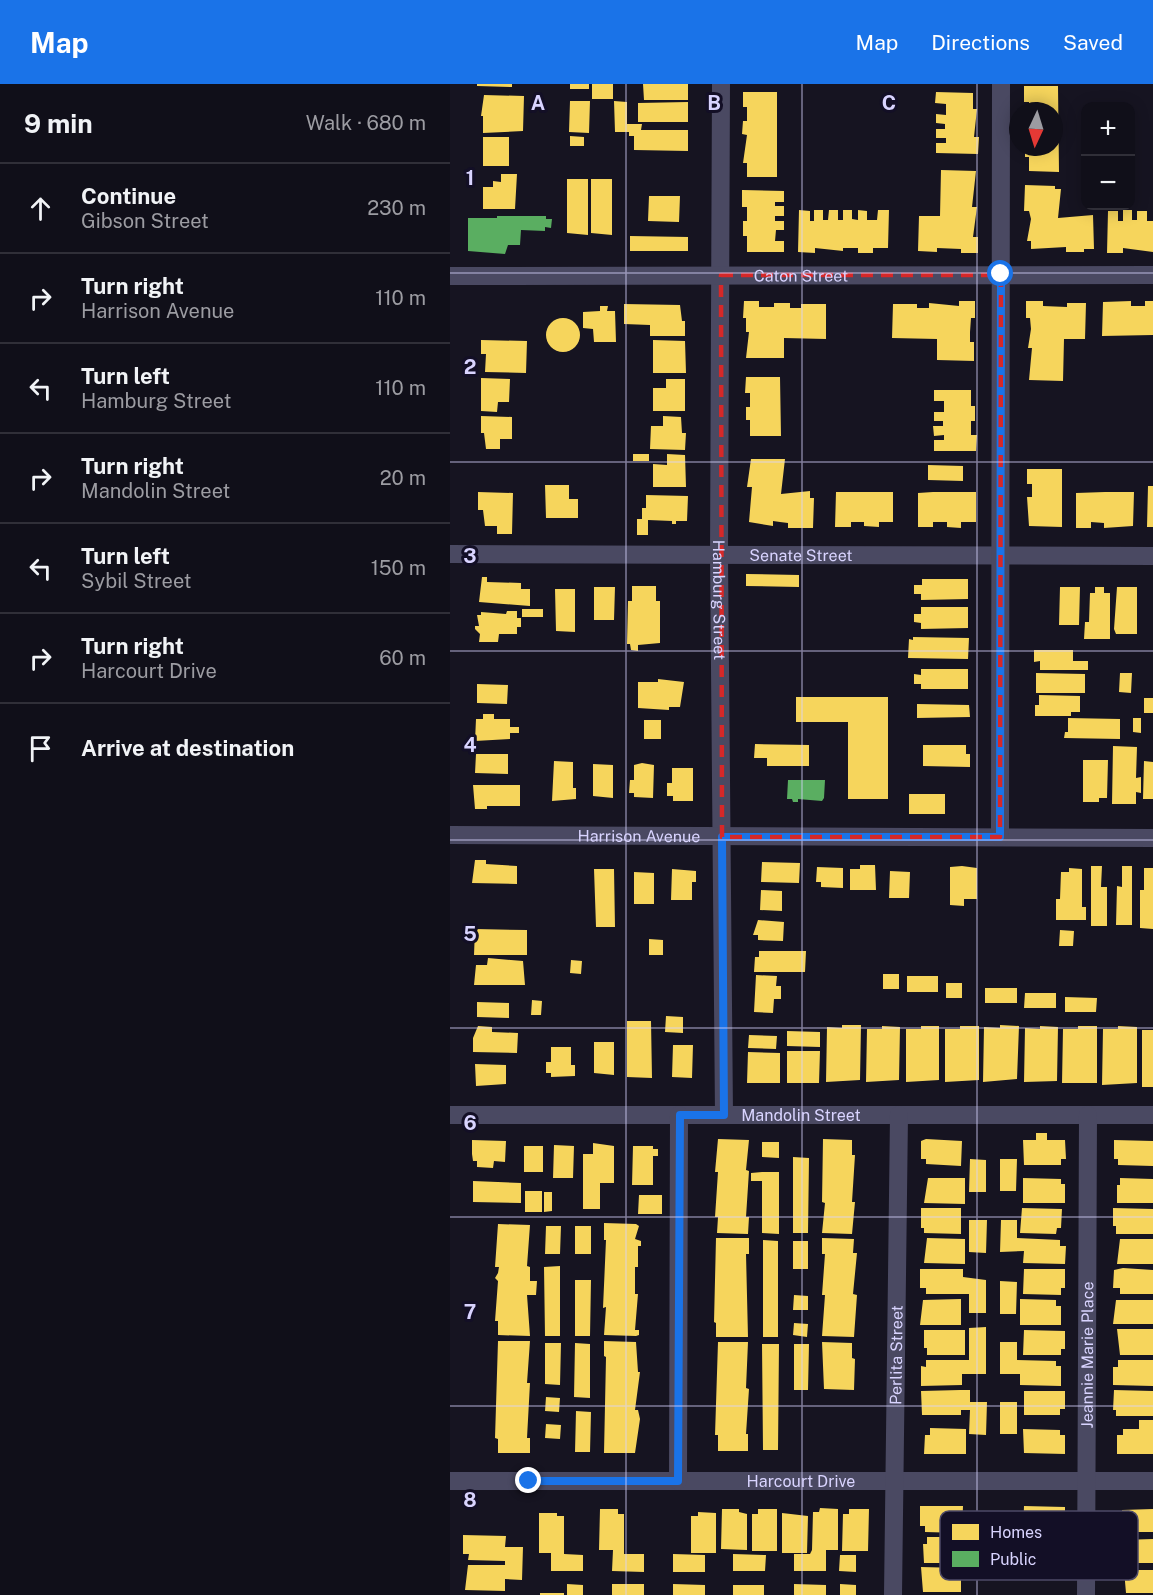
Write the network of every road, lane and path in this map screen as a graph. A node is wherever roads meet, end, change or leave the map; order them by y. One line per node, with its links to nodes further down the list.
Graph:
1 (721, 84): 4 (street, Hamburg Street)
2 (1001, 84): 3 (street)
3 (1001, 274): 4 (street, Caton Street); 5 (street, Caton Street); 9 (street)
4 (721, 275): 6 (street, Caton Street); 8 (street, Hamburg Street)
5 (1153, 275)
6 (450, 276)
7 (450, 554): 8 (street, Senate Street)
8 (719, 556): 9 (street, Senate Street); 12 (street, Hamburg Street)
9 (999, 556): 10 (street, Senate Street); 13 (street)
10 (1153, 556)
11 (450, 835): 12 (street, Harrison Avenue)
12 (722, 837): 13 (street, Harrison Avenue); 17 (street, Hamburg Street)
13 (1000, 837): 14 (street, Harrison Avenue)
14 (1153, 838)
15 (450, 1115): 16 (street, Mandolin Street)
16 (680, 1115): 17 (street, Mandolin Street); 22 (street)
17 (724, 1115): 18 (street, Mandolin Street)
18 (899, 1115): 19 (street, Mandolin Street); 23 (street, Perlita Street)
19 (1088, 1115): 20 (street, Mandolin Street); 24 (street, Jeannie Marie Place)
20 (1153, 1115)
21 (450, 1481): 22 (street, Harcourt Drive)
22 (678, 1481): 23 (street, Harcourt Drive)
23 (893, 1481): 24 (street, Harcourt Drive); 28 (street, Perlita Street)
24 (1087, 1481): 25 (street, Harcourt Drive); 26 (street, Jeannie Marie Place)
25 (1153, 1481)
26 (1087, 1511)
27 (1086, 1580): 29 (street, Jeannie Marie Place)
28 (893, 1595)
29 (1086, 1595)

